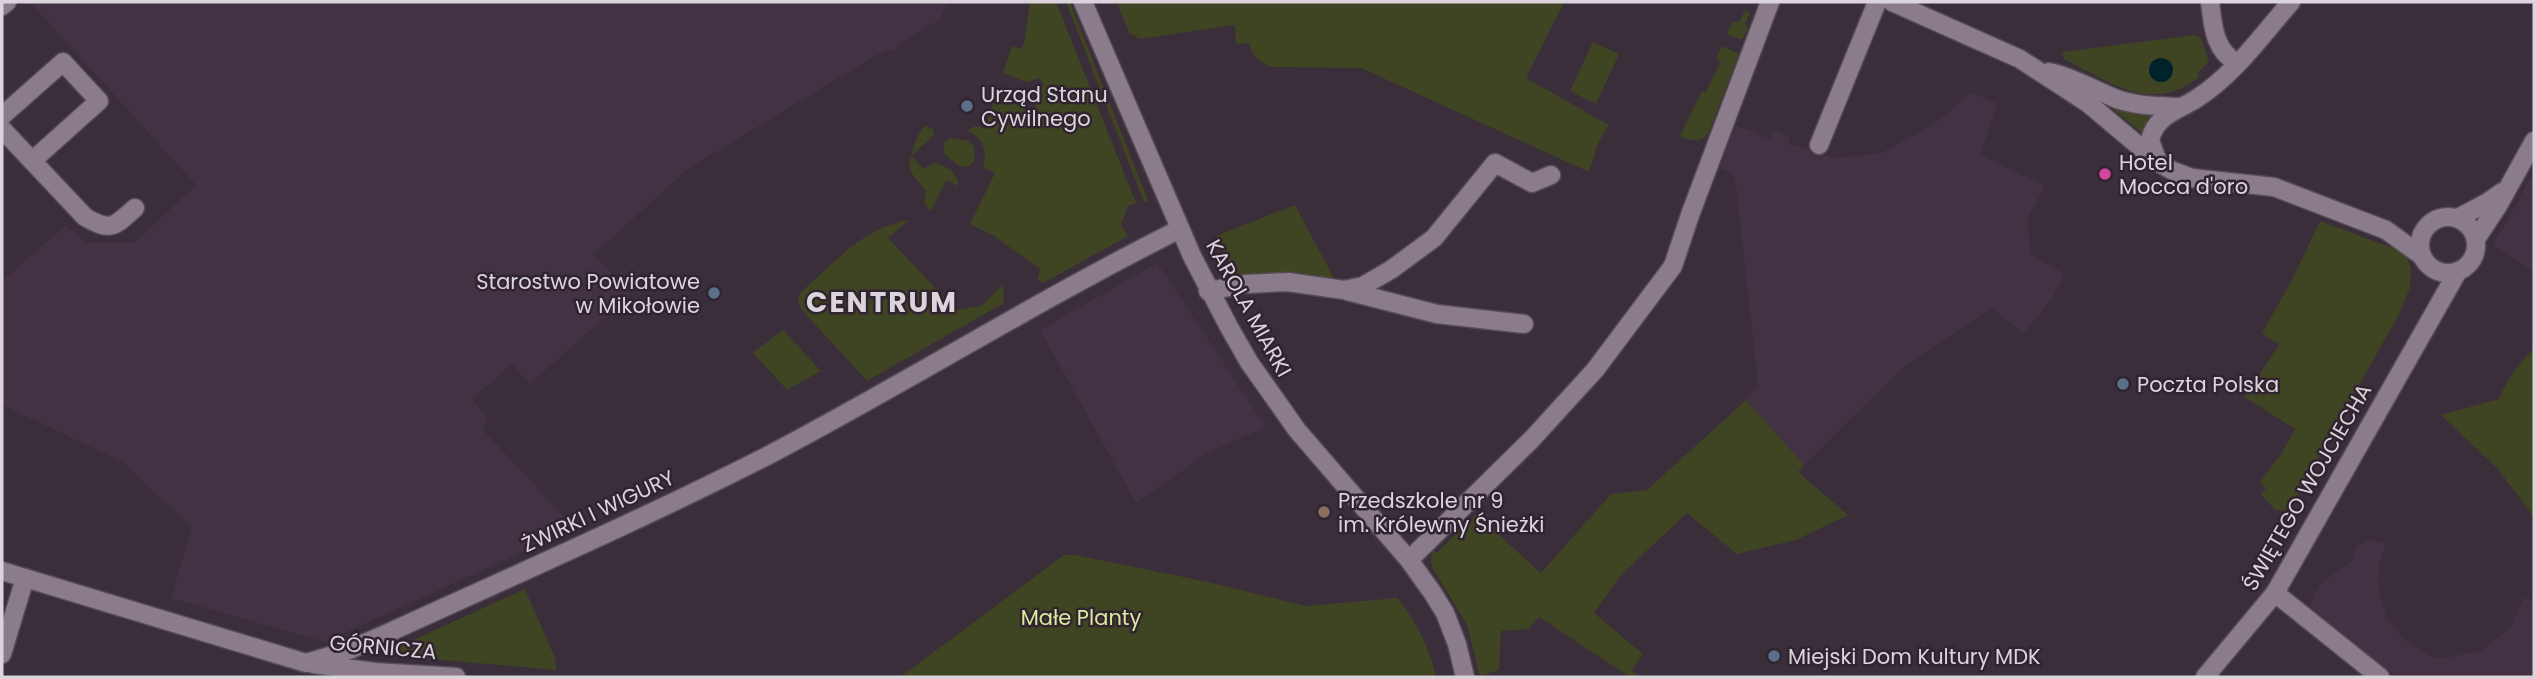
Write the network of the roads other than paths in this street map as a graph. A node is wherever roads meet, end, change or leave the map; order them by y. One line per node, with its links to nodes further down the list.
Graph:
1 (7, 2): 8 (street)
2 (1083, 2): 22 (street, KAROLA MIARKI)
3 (1770, 2): 32 (street)
4 (1877, 2): 15 (street)
5 (1892, 2): 10 (street)
6 (2210, 2): 9 (street)
7 (2291, 2): 9 (street)
8 (2, 6)
9 (2237, 63): 11 (street)
10 (2036, 69): 11 (street); 17 (street)
11 (2179, 107): 17 (street)
12 (2, 116): 16 (street)
13 (2, 129): 16 (street)
14 (2534, 141): 19 (street)
15 (1819, 145)
16 (32, 161): 20 (street)
17 (2159, 163): 23 (street)
18 (1551, 175): 28 (street)
19 (2505, 190): 21 (street); 25 (street)
20 (135, 208)
21 (2458, 218): 24 (street); 25 (street)
22 (1180, 229): 29 (street, KAROLA MIARKI); 37 (street, ŻWIRKI I WIGURY)
23 (2387, 231): 24 (street); 26 (street)
24 (2424, 231): 26 (street)
25 (2476, 239): 27 (street)
26 (2425, 260): 27 (street); 30 (street)
27 (2458, 271): 30 (street, ŚWIĘTEGO WOJCIECHA)
28 (1344, 290): 29 (street); 31 (street)
29 (1209, 291): 32 (street, KAROLA MIARKI)
30 (2434, 310): 35 (street, ŚWIĘTEGO WOJCIECHA)
31 (1524, 324)
32 (1409, 560): 39 (street, KAROLA MIARKI)
33 (2, 570): 34 (street)
34 (24, 578): 36 (street); 37 (street)
35 (2275, 593): 40 (street, ŚWIĘTEGO WOJCIECHA); 41 (street)
36 (2, 654)
37 (306, 663): 38 (street, GÓRNICZA)
38 (456, 677)
39 (1465, 677)
40 (2205, 677)
41 (2380, 677)

